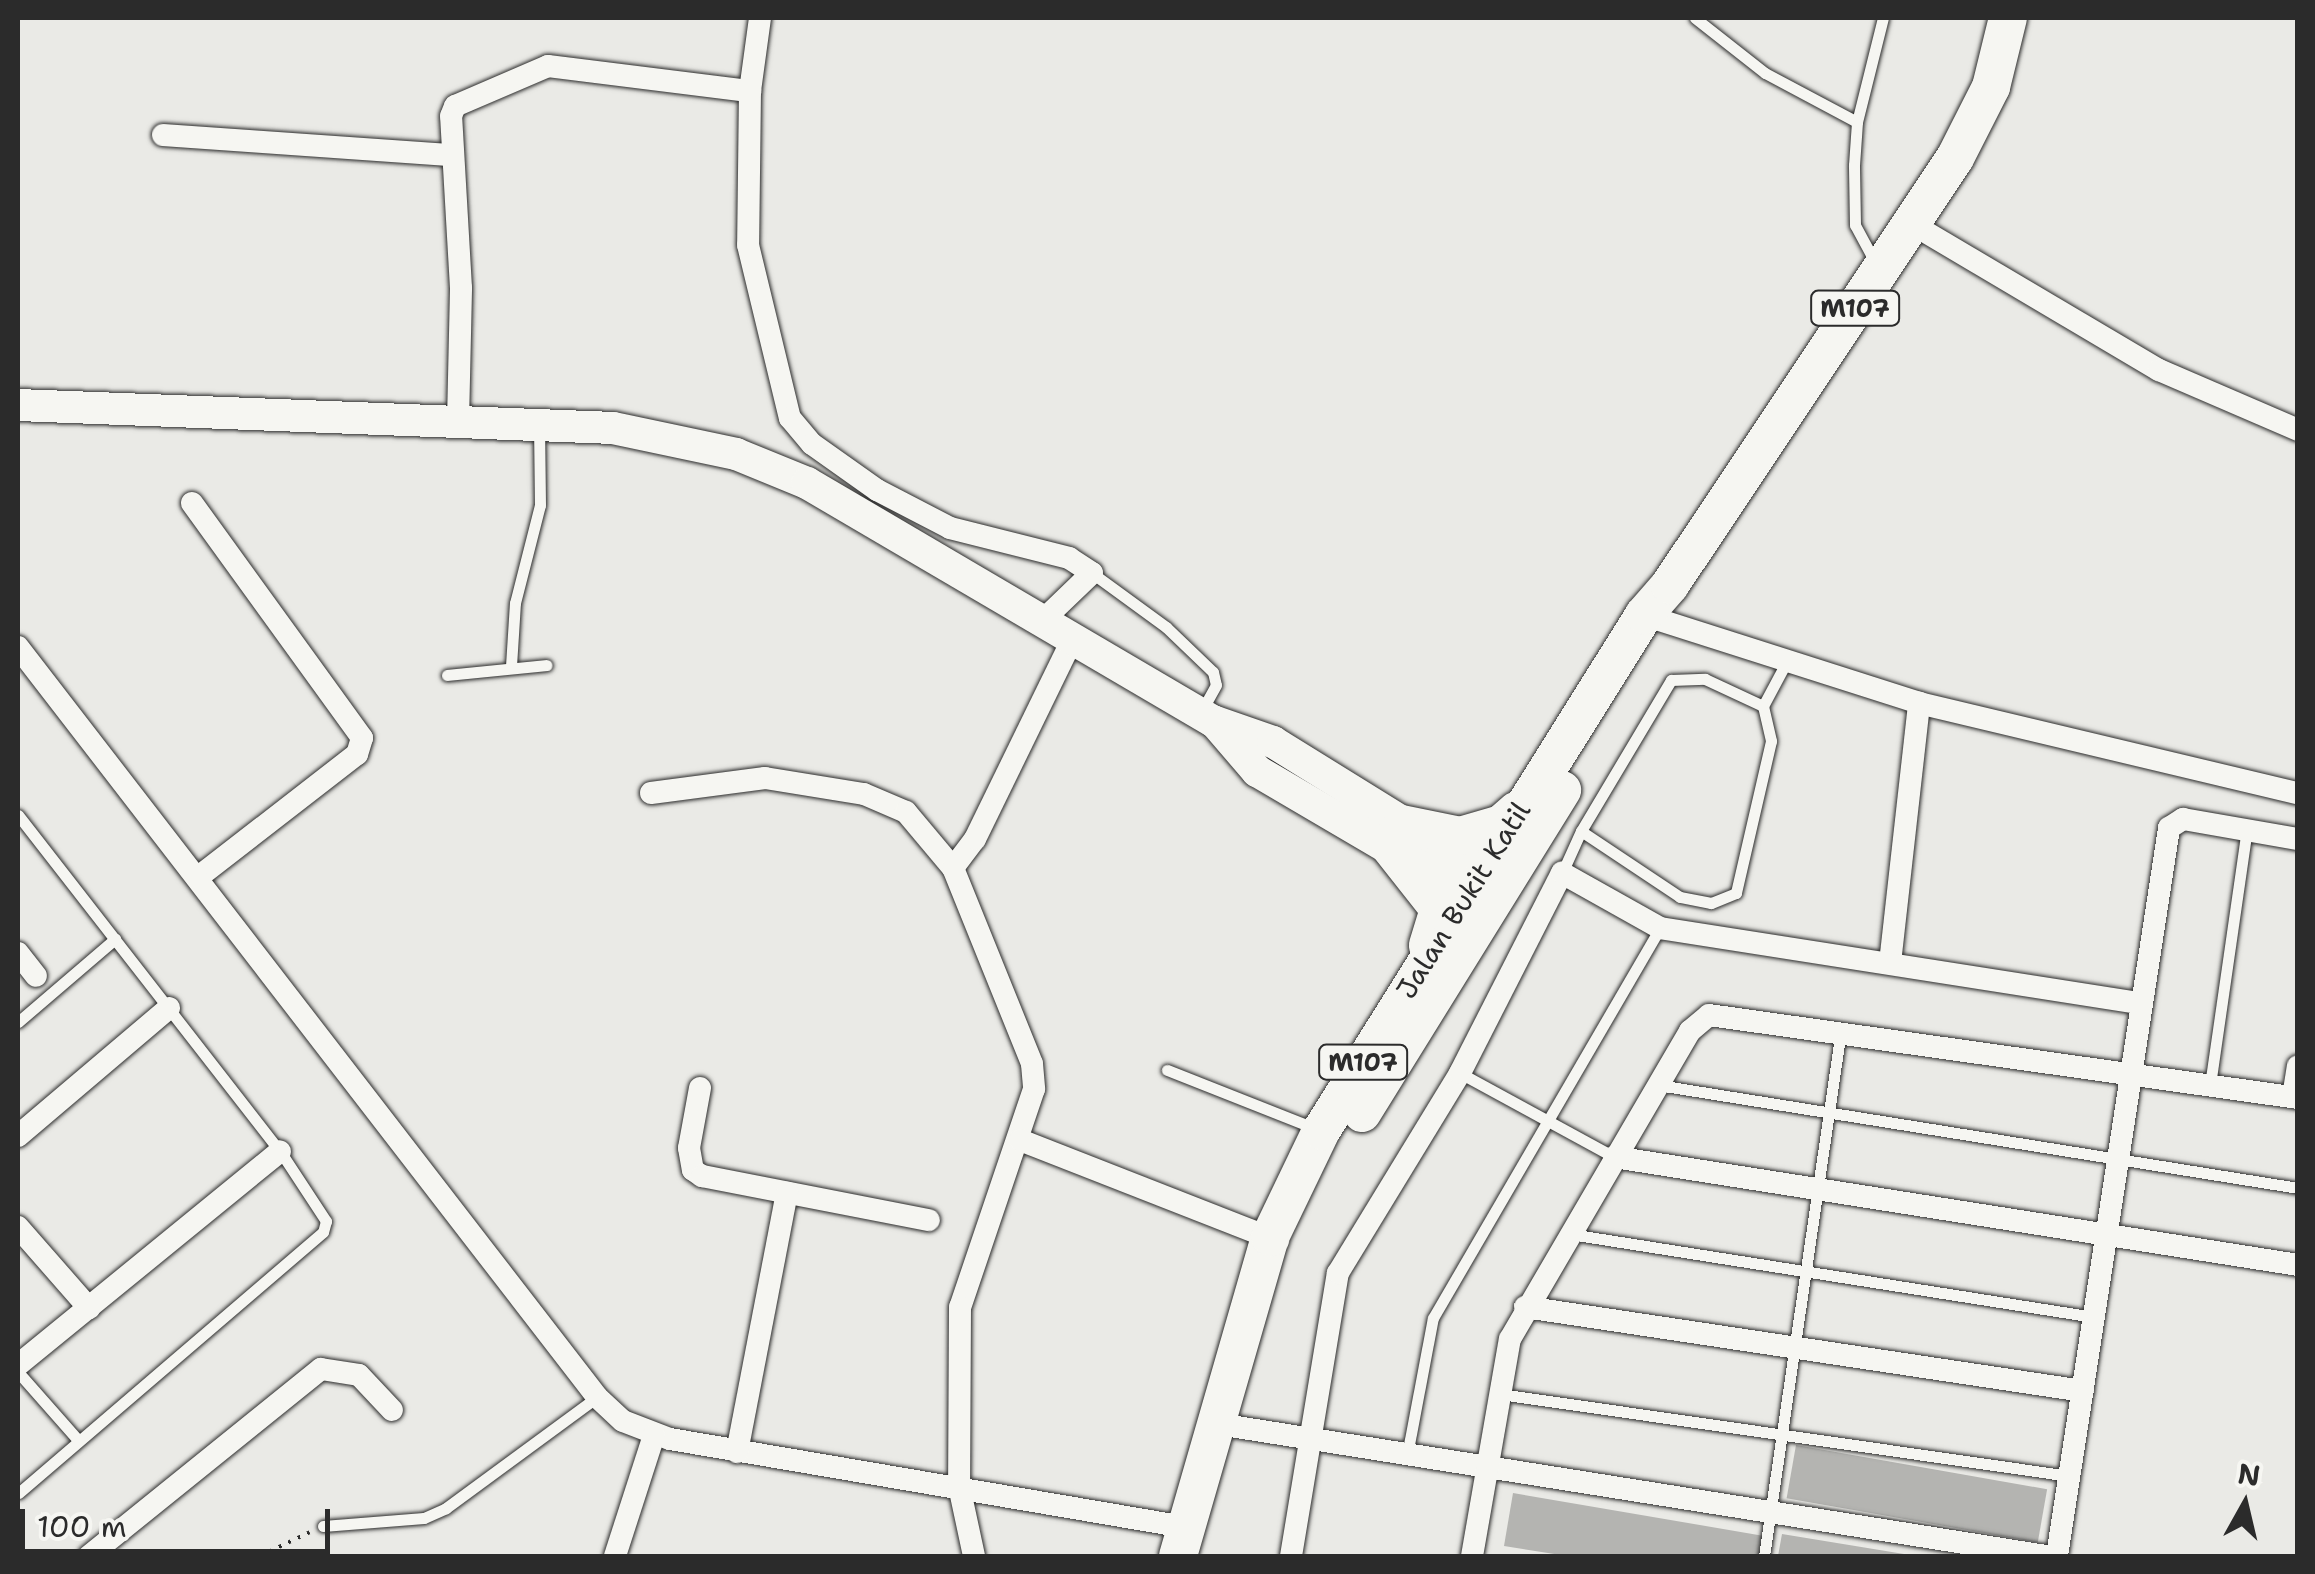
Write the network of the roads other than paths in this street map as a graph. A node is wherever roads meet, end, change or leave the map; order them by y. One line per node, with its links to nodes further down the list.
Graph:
1 (760, 18): 5 (street)
2 (1695, 18): 6 (lane)
3 (1882, 18): 6 (lane)
4 (2008, 18): 9 (main road, Jalan Bukit Katil / M107)
5 (750, 92): 8 (street); 16 (street)
6 (1857, 122): 10 (lane)
7 (163, 136): 8 (street)
8 (452, 154): 12 (street)
9 (1912, 224): 10 (main road, Jalan Bukit Katil / M107); 14 (street)
10 (1881, 269): 17 (main road, Jalan Bukit Katil / M107)
11 (18, 404): 12 (street)
12 (458, 422): 13 (street)
13 (539, 425): 18 (street); 23 (lane)
14 (2298, 430)
15 (192, 504): 39 (street)
16 (1092, 573): 18 (street); 27 (lane)
17 (1650, 618): 21 (street); 30 (main road, Jalan Bukit Katil / M107); 36 (main road, Jalan Bukit Katil / M107)
18 (1040, 623): 19 (street)
19 (1071, 642): 27 (street); 37 (street)
20 (18, 647): 39 (street)
21 (1787, 661): 25 (street); 26 (lane)
22 (547, 665): 23 (lane)
23 (511, 666): 24 (lane)
24 (448, 674)
25 (1919, 703): 29 (street); 45 (street)
26 (1763, 706): 33 (lane); 33 (lane)
27 (1207, 717): 34 (street)
28 (651, 793): 37 (street)
29 (2298, 793)
30 (1522, 806): 34 (main road); 40 (main road, Jalan Bukit Katil / M107)
31 (18, 816): 42 (lane)
32 (2247, 829): 35 (street); 48 (street); 57 (lane)
33 (1582, 831): 38 (lane)
34 (1396, 836): 40 (street); 47 (main road)
35 (2298, 839)
36 (1528, 847): 40 (main road); 43 (main road, Jalan Bukit Katil / M107)
37 (954, 868): 64 (street)
38 (1562, 874): 41 (street); 54 (street)
39 (196, 878): 85 (street)
40 (1476, 883): 43 (main road); 47 (main road, Jalan Bukit Katil / M107)
41 (1660, 928): 45 (street); 61 (lane)
42 (115, 939): 49 (lane); 50 (lane)
43 (1468, 942): 75 (main road, Jalan Bukit Katil / M107)
44 (18, 953): 46 (street)
45 (1890, 963): 48 (street)
46 (36, 976)
47 (1408, 988): 62 (main road, Jalan Bukit Katil / M107)
48 (2141, 1003): 55 (street)
49 (169, 1008): 63 (street); 65 (lane)
50 (18, 1022)
51 (1840, 1030): 55 (street); 56 (street); 60 (lane)
52 (2298, 1066): 59 (street)
53 (1168, 1070): 62 (lane)
54 (1460, 1073): 61 (lane); 91 (street)
55 (2130, 1074): 57 (street); 67 (street)
56 (1658, 1085): 60 (lane); 66 (street)
57 (2210, 1085): 59 (street)
58 (700, 1088): 70 (street)
59 (2295, 1098)
60 (1828, 1116): 67 (lane); 69 (lane)
61 (1543, 1118): 66 (lane); 93 (lane)
62 (1321, 1130): 75 (main road, Jalan Bukit Katil / M107)
63 (18, 1136)
64 (1020, 1140): 75 (street); 96 (street)
65 (280, 1151): 79 (street); 90 (lane)
66 (1614, 1157): 69 (street); 73 (street)
67 (2118, 1160): 68 (lane); 74 (street)
68 (2298, 1188)
69 (1818, 1189): 74 (street); 77 (lane)
70 (787, 1193): 71 (street); 92 (street)
71 (929, 1220)
72 (18, 1227): 79 (street)
73 (1568, 1234): 77 (lane); 78 (street)
74 (2106, 1235): 76 (street); 80 (street)
75 (1278, 1241): 87 (main road, Jalan Bukit Katil / M107)
76 (2298, 1265)
77 (1805, 1272): 80 (lane); 81 (lane)
78 (1525, 1307): 81 (street); 84 (street)
79 (88, 1308): 82 (street)
80 (2094, 1317): 83 (street)
81 (1794, 1348): 83 (street); 89 (lane)
82 (18, 1369): 90 (lane)
83 (2083, 1391): 95 (street)
84 (1498, 1394): 89 (lane); 94 (street)
85 (597, 1396): 88 (street); 99 (lane)
86 (392, 1410): 101 (street)
87 (1218, 1424): 91 (street); 100 (main road, Jalan Bukit Katil / M107)
88 (654, 1435): 92 (street); 102 (street)
89 (1782, 1435): 95 (lane); 98 (lane)
90 (78, 1440): 97 (lane)
91 (1310, 1440): 93 (street); 104 (street)
92 (737, 1452): 96 (street)
93 (1406, 1456): 94 (street)
94 (1486, 1468): 98 (street); 105 (street)
95 (2070, 1476): 108 (street)
96 (960, 1486): 100 (street); 103 (street)
97 (18, 1492)
98 (1770, 1514): 106 (lane); 107 (street)
99 (322, 1526)
100 (1182, 1542)
101 (89, 1556)
102 (615, 1556)
103 (974, 1556)
104 (1291, 1556)
105 (1474, 1556)
106 (1764, 1556)
107 (2046, 1556)
108 (2058, 1556)

